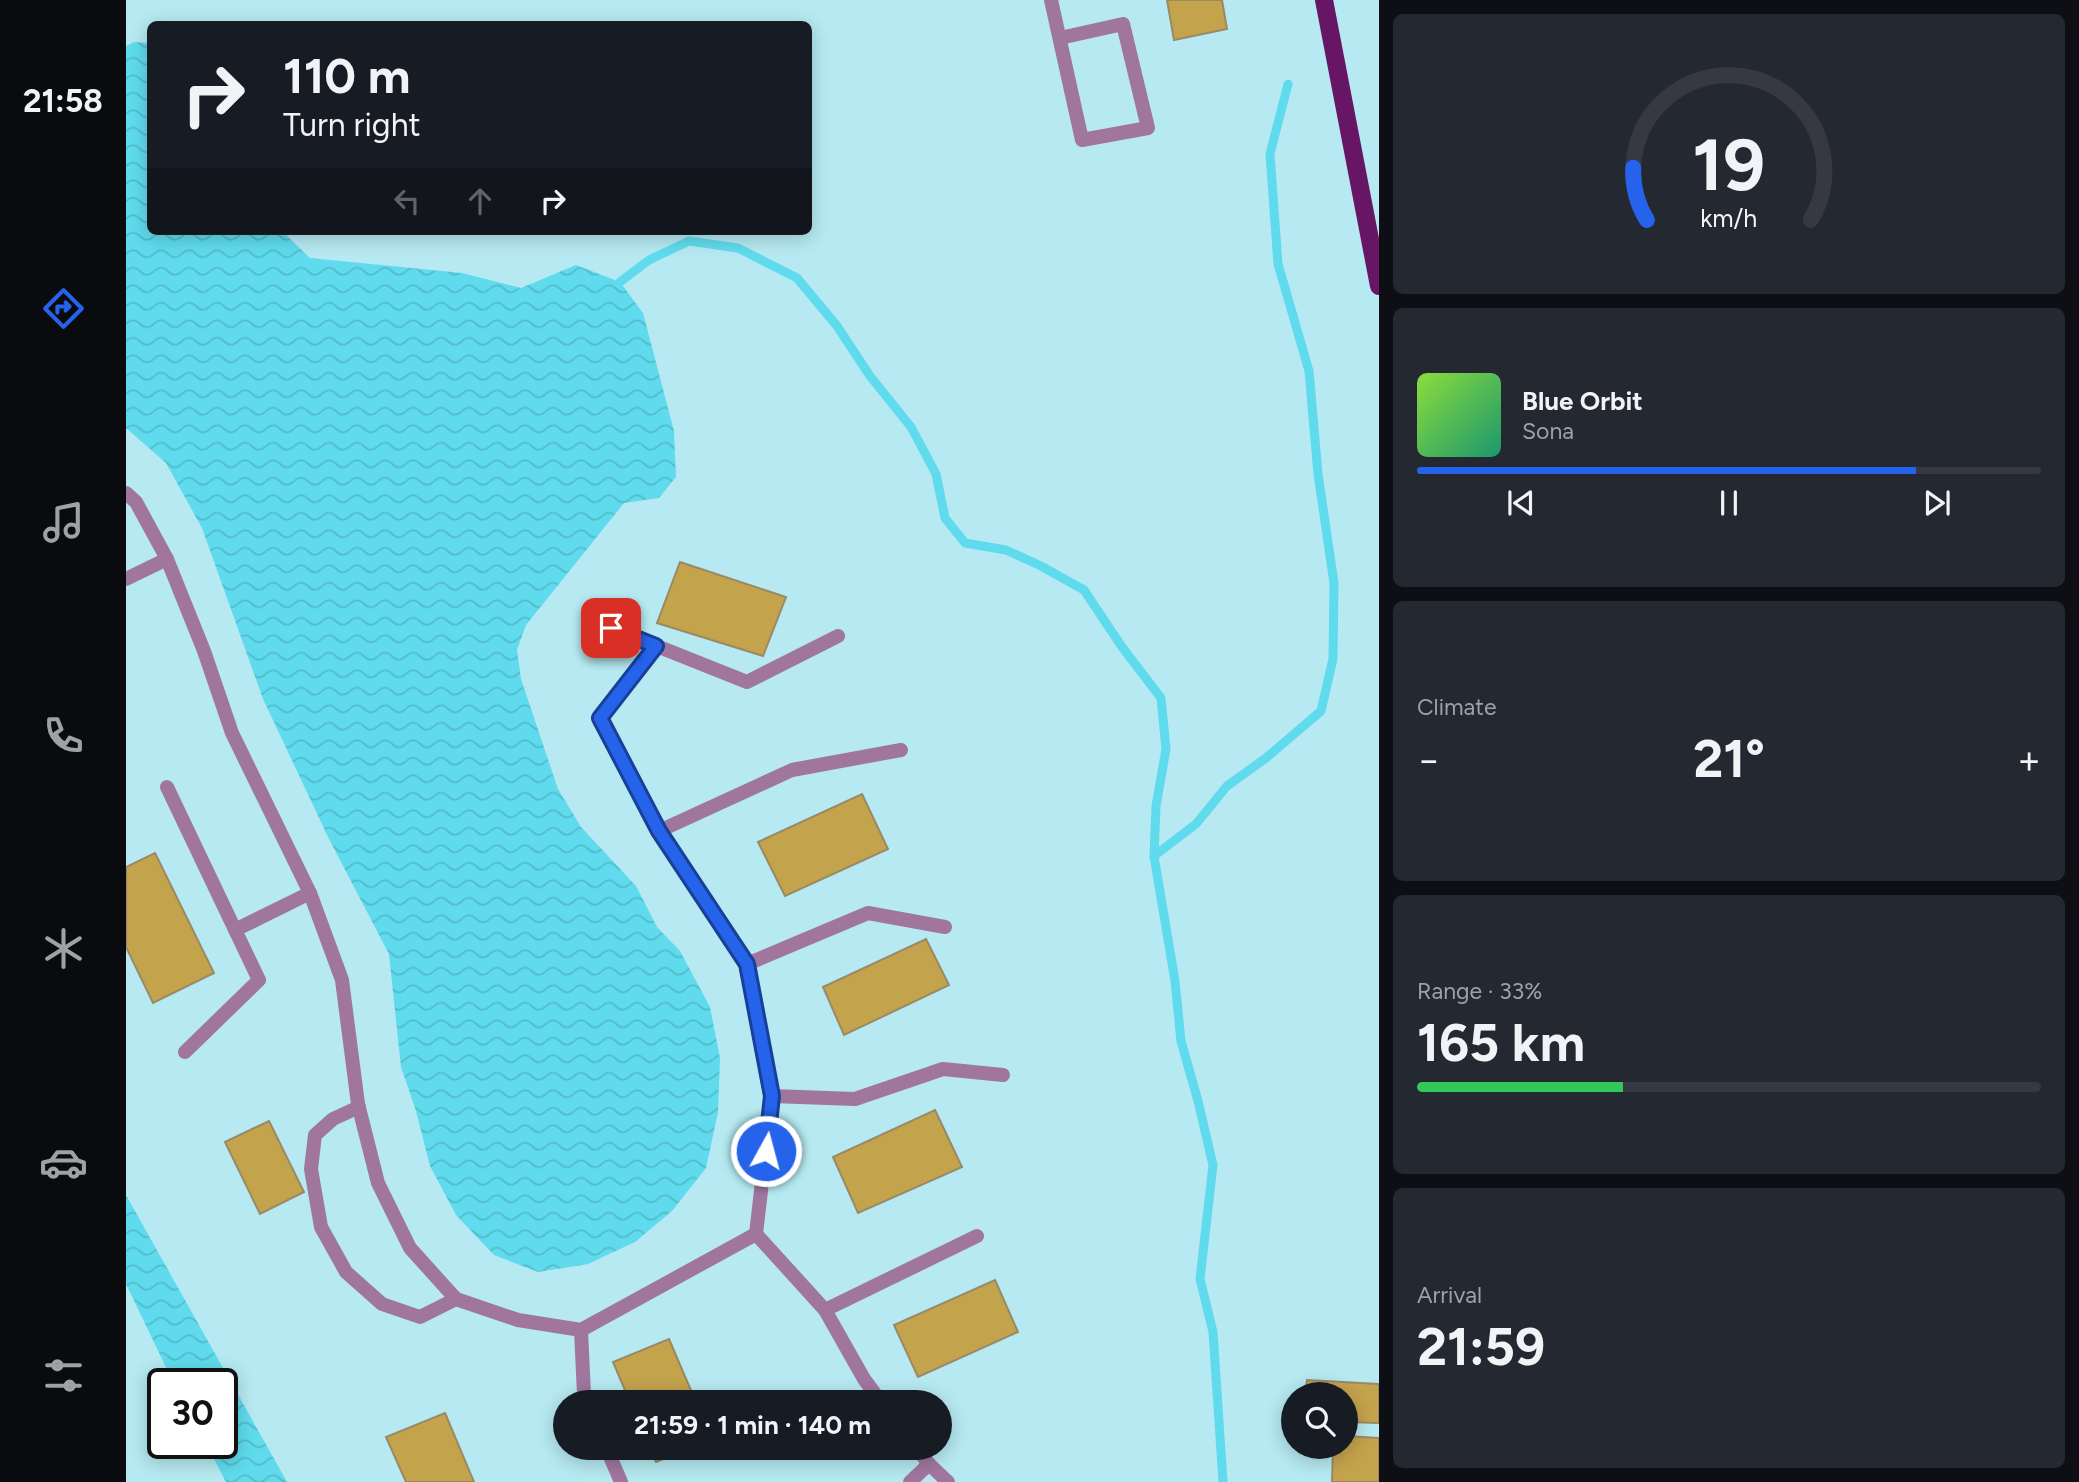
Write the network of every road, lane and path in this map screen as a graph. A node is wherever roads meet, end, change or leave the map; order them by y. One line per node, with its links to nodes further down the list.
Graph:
1 (1051, 0): 3 (street)
2 (1324, 0): 4 (main road)
3 (1060, 38): 3 (street)
4 (1379, 286)
5 (126, 493): 6 (street)
6 (167, 559): 7 (street); 14 (street)
7 (126, 579)
8 (589, 619): 10 (street)
9 (838, 636): 10 (street)
10 (656, 646): 13 (street)
11 (901, 750): 13 (street)
12 (167, 788): 16 (street)
13 (659, 831): 17 (street)
14 (310, 893): 16 (street); 21 (street)
15 (945, 927): 17 (street)
16 (235, 930): 18 (street)
17 (747, 964): 20 (street)
18 (186, 1052)
19 (1003, 1075): 20 (street)
20 (772, 1096): 22 (street)
21 (359, 1107): 24 (street); 24 (street)
22 (756, 1234): 25 (street); 26 (street)
23 (977, 1236): 25 (street)
24 (457, 1299): 26 (street)
25 (825, 1310): 28 (street)
26 (581, 1330): 27 (street)
27 (583, 1390)
28 (872, 1390)
29 (612, 1460): 32 (street)
30 (926, 1460): 31 (street)
31 (929, 1464): 33 (street); 34 (street)
32 (621, 1482)
33 (910, 1482)
34 (948, 1482)

